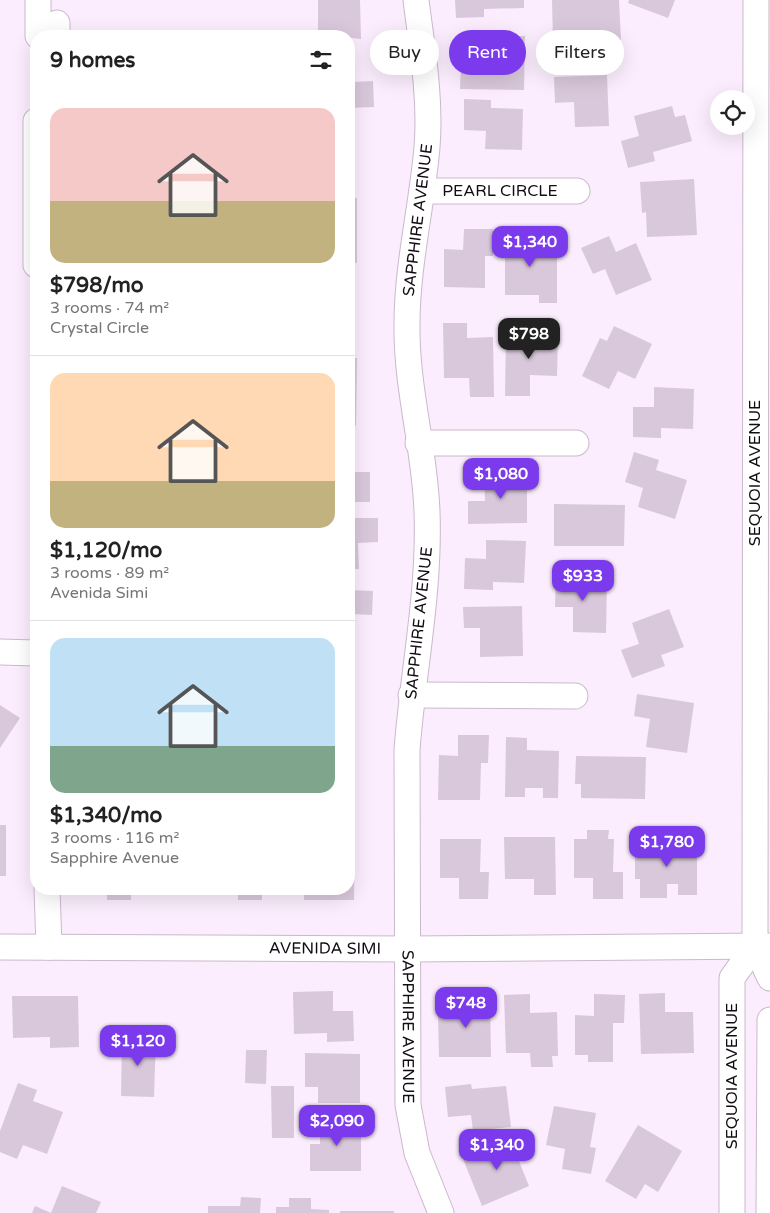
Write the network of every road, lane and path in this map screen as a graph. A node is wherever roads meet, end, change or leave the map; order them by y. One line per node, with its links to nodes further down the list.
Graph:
1 (38, 0): 4 (street)
2 (416, 0): 5 (street, SAPPHIRE AVENUE)
3 (756, 0): 14 (street, SEQUOIA AVENUE)
4 (49, 30)
5 (422, 191): 6 (street, PEARL CIRCLE); 7 (street, SAPPHIRE AVENUE)
6 (577, 191)
7 (418, 443): 8 (street); 11 (street, SAPPHIRE AVENUE)
8 (576, 443)
9 (0, 652): 10 (street)
10 (30, 652)
11 (411, 694): 12 (street); 17 (street, SAPPHIRE AVENUE)
12 (575, 696)
13 (48, 895): 16 (street)
14 (763, 946): 17 (street, AVENIDA SIMI); 18 (street, SEQUOIA AVENUE); 21 (street, SEQUOIA AVENUE)
15 (0, 947): 16 (street, AVENIDA SIMI)
16 (49, 947): 17 (street, AVENIDA SIMI)
17 (407, 949): 20 (street, SAPPHIRE AVENUE)
18 (770, 978)
19 (770, 1020): 22 (street)
20 (441, 1213)
21 (732, 1213)
22 (769, 1213)

